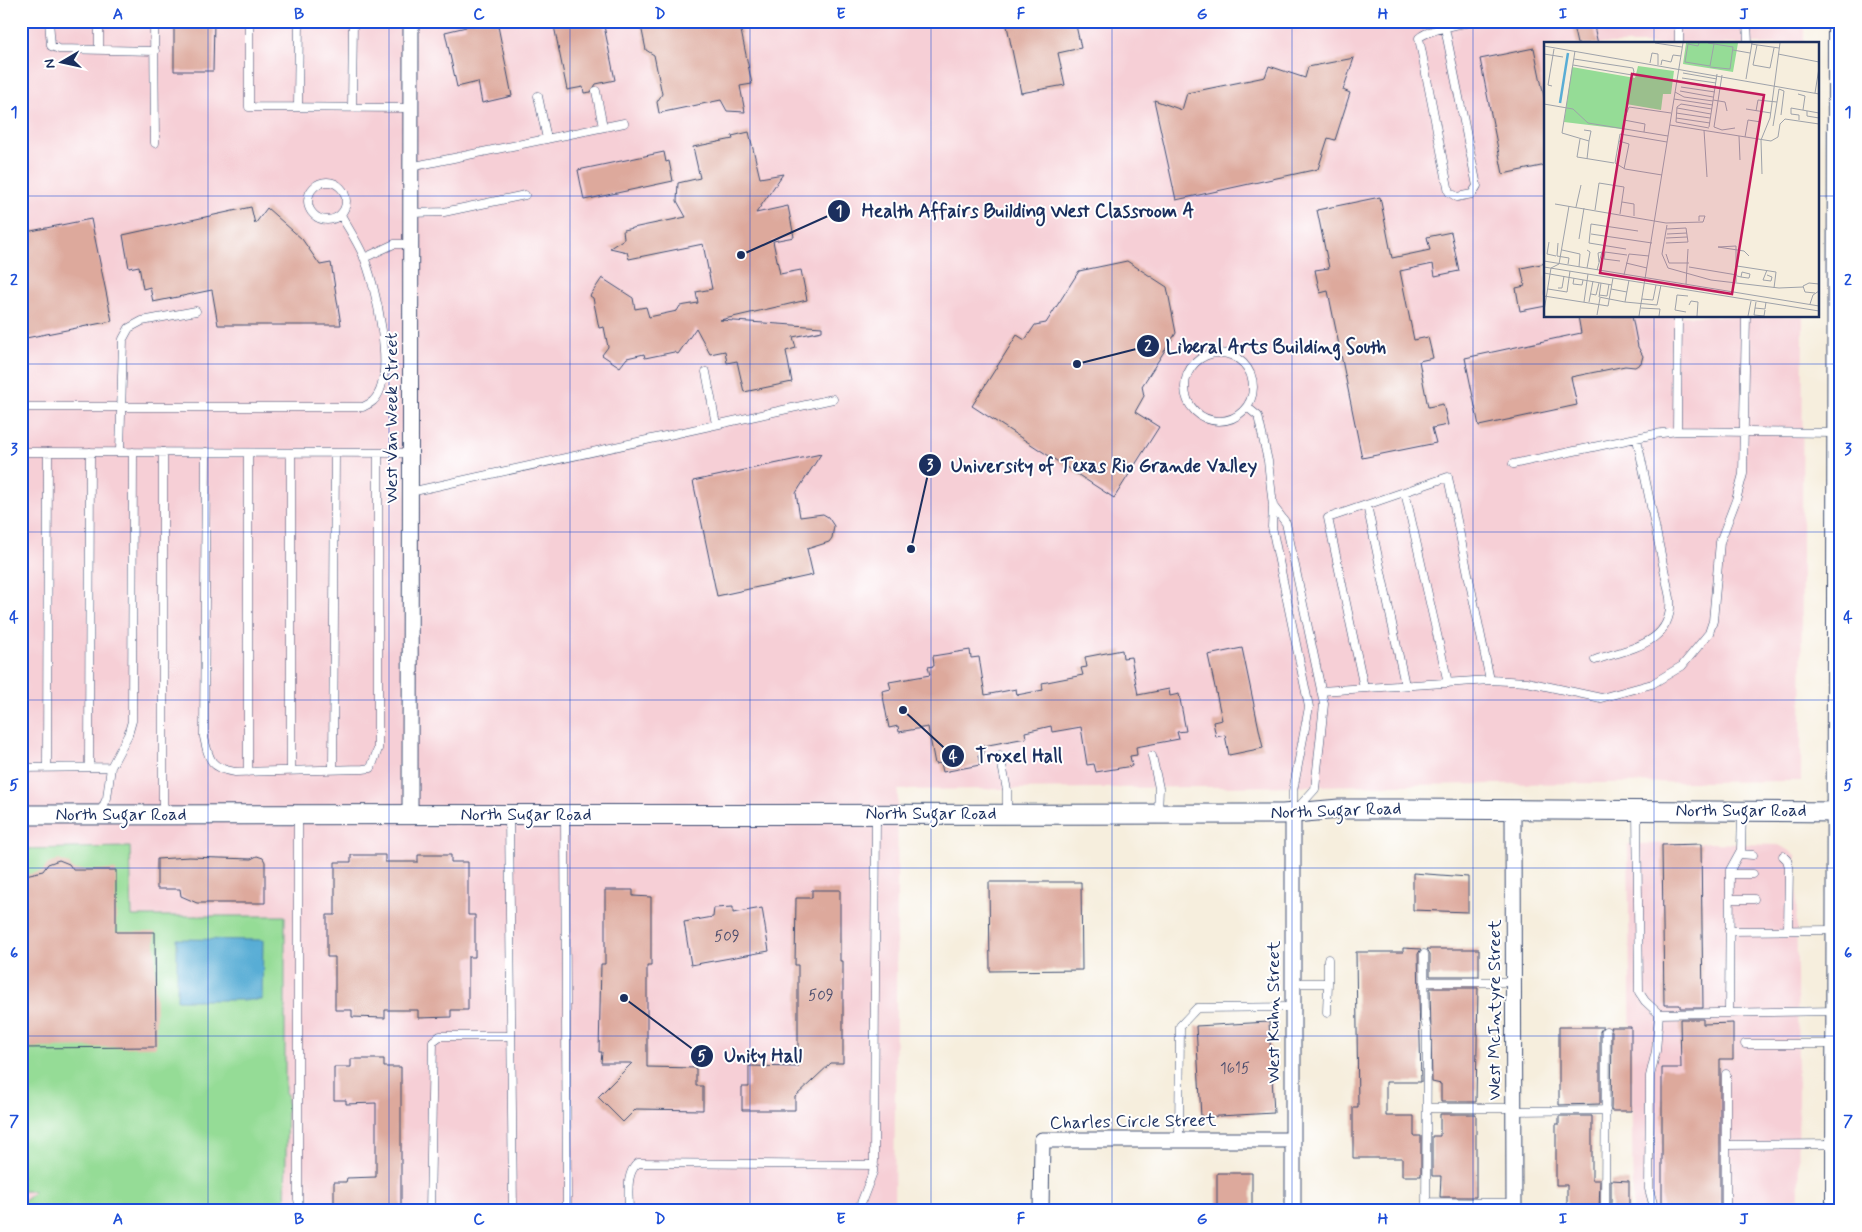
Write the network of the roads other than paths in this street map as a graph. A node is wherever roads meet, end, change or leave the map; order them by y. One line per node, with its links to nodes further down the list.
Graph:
1 (49, 21): 15 (lane)
2 (99, 21): 15 (lane)
3 (154, 21): 16 (lane)
4 (249, 21): 19 (lane)
5 (299, 21): 19 (lane)
6 (353, 21): 20 (lane)
7 (411, 21): 21 (street, West Van Week Street)
8 (1475, 21): 12 (lane)
9 (1679, 21): 13 (lane)
10 (1747, 21): 14 (lane)
11 (1840, 21): 43 (main road)
12 (1445, 25): 12 (lane)
13 (1679, 42)
14 (1748, 42)
15 (99, 50): 16 (lane)
16 (155, 51): 25 (lane)
17 (596, 91): 23 (lane)
18 (538, 96): 24 (lane)
19 (298, 107): 20 (lane)
20 (352, 107): 21 (lane)
21 (410, 108): 26 (street, West Van Week Street)
22 (624, 123): 23 (lane)
23 (603, 127): 24 (lane)
24 (548, 139): 26 (lane)
25 (155, 143)
26 (410, 167): 28 (street, West Van Week Street)
27 (525, 194): 28 (lane)
28 (411, 213): 30 (street, West Van Week Street)
29 (341, 215): 29 (lane); 31 (lane)
30 (411, 244): 31 (lane); 56 (street, West Van Week Street)
31 (364, 258): 39 (lane)
32 (196, 311): 39 (lane)
33 (1678, 318): 41 (lane)
34 (1746, 318): 42 (lane)
35 (706, 372): 40 (lane)
36 (834, 399): 40 (lane)
37 (1247, 406): 37 (lane); 61 (lane)
38 (21, 407): 39 (lane)
39 (120, 407): 48 (lane)
40 (716, 424): 58 (lane)
41 (1677, 431): 42 (lane); 44 (lane)
42 (1742, 432): 43 (lane); 63 (lane)
43 (1840, 433): 82 (main road)
44 (1637, 439): 57 (lane); 62 (lane)
45 (21, 452): 46 (lane)
46 (48, 452): 47 (lane); 75 (lane)
47 (90, 452): 48 (lane); 72 (lane)
48 (120, 452): 49 (lane)
49 (133, 452): 50 (lane); 73 (lane)
50 (163, 452): 51 (lane); 89 (lane)
51 (206, 452): 52 (lane); 78 (lane)
52 (248, 452): 53 (lane); 78 (lane)
53 (291, 452): 54 (lane); 77 (lane)
54 (335, 453): 55 (lane); 76 (lane)
55 (378, 453): 56 (lane); 76 (lane)
56 (410, 453): 58 (street, West Van Week Street)
57 (1513, 464)
58 (410, 492): 91 (street, West Van Week Street)
59 (1406, 492): 60 (lane); 63 (lane); 64 (lane)
60 (1367, 505): 65 (lane); 66 (lane)
61 (1273, 506): 67 (lane); 68 (lane)
62 (1595, 660)
63 (1490, 680): 64 (lane)
64 (1448, 683): 65 (lane)
65 (1405, 685): 66 (lane)
66 (1364, 688): 67 (lane)
67 (1321, 691): 69 (lane)
68 (1309, 707): 69 (lane); 83 (lane)
69 (1323, 711): 83 (lane)
70 (1000, 755): 85 (lane)
71 (1152, 756): 86 (lane)
72 (89, 767): 73 (lane); 75 (lane)
73 (111, 767): 88 (lane)
74 (21, 768): 75 (lane)
75 (47, 768)
76 (333, 769): 77 (lane)
77 (291, 770): 78 (lane)
78 (248, 772)
79 (1513, 809): 80 (street, North Sugar Road); 83 (street, North Sugar Road); 107 (street, West McIntyre Street)
80 (1637, 809): 81 (street, North Sugar Road); 114 (lane)
81 (1742, 812): 82 (street, North Sugar Road); 94 (lane)
82 (1840, 812): 102 (main road)
83 (1294, 813): 86 (street, North Sugar Road); 108 (street, West Kuhn Street)
84 (876, 814): 85 (street, North Sugar Road); 93 (street, North Sugar Road); 127 (lane)
85 (1007, 814): 86 (street, North Sugar Road)
86 (1158, 814)
87 (21, 815): 88 (street, North Sugar Road)
88 (98, 815): 89 (street, North Sugar Road)
89 (163, 815): 90 (street, North Sugar Road)
90 (298, 815): 91 (street, North Sugar Road); 130 (lane)
91 (410, 815): 92 (street, North Sugar Road)
92 (509, 815): 93 (street, North Sugar Road); 116 (lane)
93 (565, 815): 133 (lane)
94 (1739, 854): 95 (lane); 97 (lane)
95 (1753, 855)
96 (1783, 856): 101 (lane)
97 (1730, 874): 98 (lane); 99 (lane)
98 (1753, 874)
99 (1730, 899): 100 (lane); 103 (lane)
100 (1754, 899)
101 (1788, 930): 102 (lane); 103 (lane)
102 (1839, 930): 111 (main road)
103 (1729, 931): 113 (lane)
104 (1424, 954): 106 (lane)
105 (1328, 959): 109 (lane)
106 (1424, 982): 107 (lane); 120 (lane)
107 (1513, 982): 121 (street, West McIntyre Street)
108 (1293, 983): 109 (lane); 110 (street, West Kuhn Street)
109 (1328, 983): 112 (lane)
110 (1293, 1007): 123 (lane); 124 (street, West Kuhn Street)
111 (1839, 1011): 113 (lane); 118 (main road)
112 (1327, 1012)
113 (1729, 1012): 114 (lane)
114 (1660, 1014): 139 (lane)
115 (1606, 1031): 122 (lane)
116 (511, 1036): 131 (lane); 132 (lane)
117 (1745, 1044): 118 (lane)
118 (1839, 1044): 125 (main road)
119 (1726, 1074): 126 (lane)
120 (1427, 1108): 121 (lane); 128 (lane)
121 (1514, 1109): 122 (lane); 129 (street, West McIntyre Street)
122 (1606, 1110): 138 (lane)
123 (1179, 1140): 124 (street, Charles Circle Street); 136 (street, Charles Circle Street)
124 (1293, 1140): 137 (street, West Kuhn Street)
125 (1838, 1144): 126 (lane); 141 (main road)
126 (1726, 1145): 140 (lane)
127 (874, 1165): 134 (lane); 135 (lane)
128 (1426, 1207): 129 (lane)
129 (1514, 1207)
130 (300, 1211)
131 (430, 1211)
132 (514, 1211)
133 (567, 1211)
134 (629, 1211)
135 (858, 1211)
136 (1041, 1211)
137 (1293, 1211)
138 (1605, 1211)
139 (1655, 1211)
140 (1726, 1211)
141 (1838, 1211)

